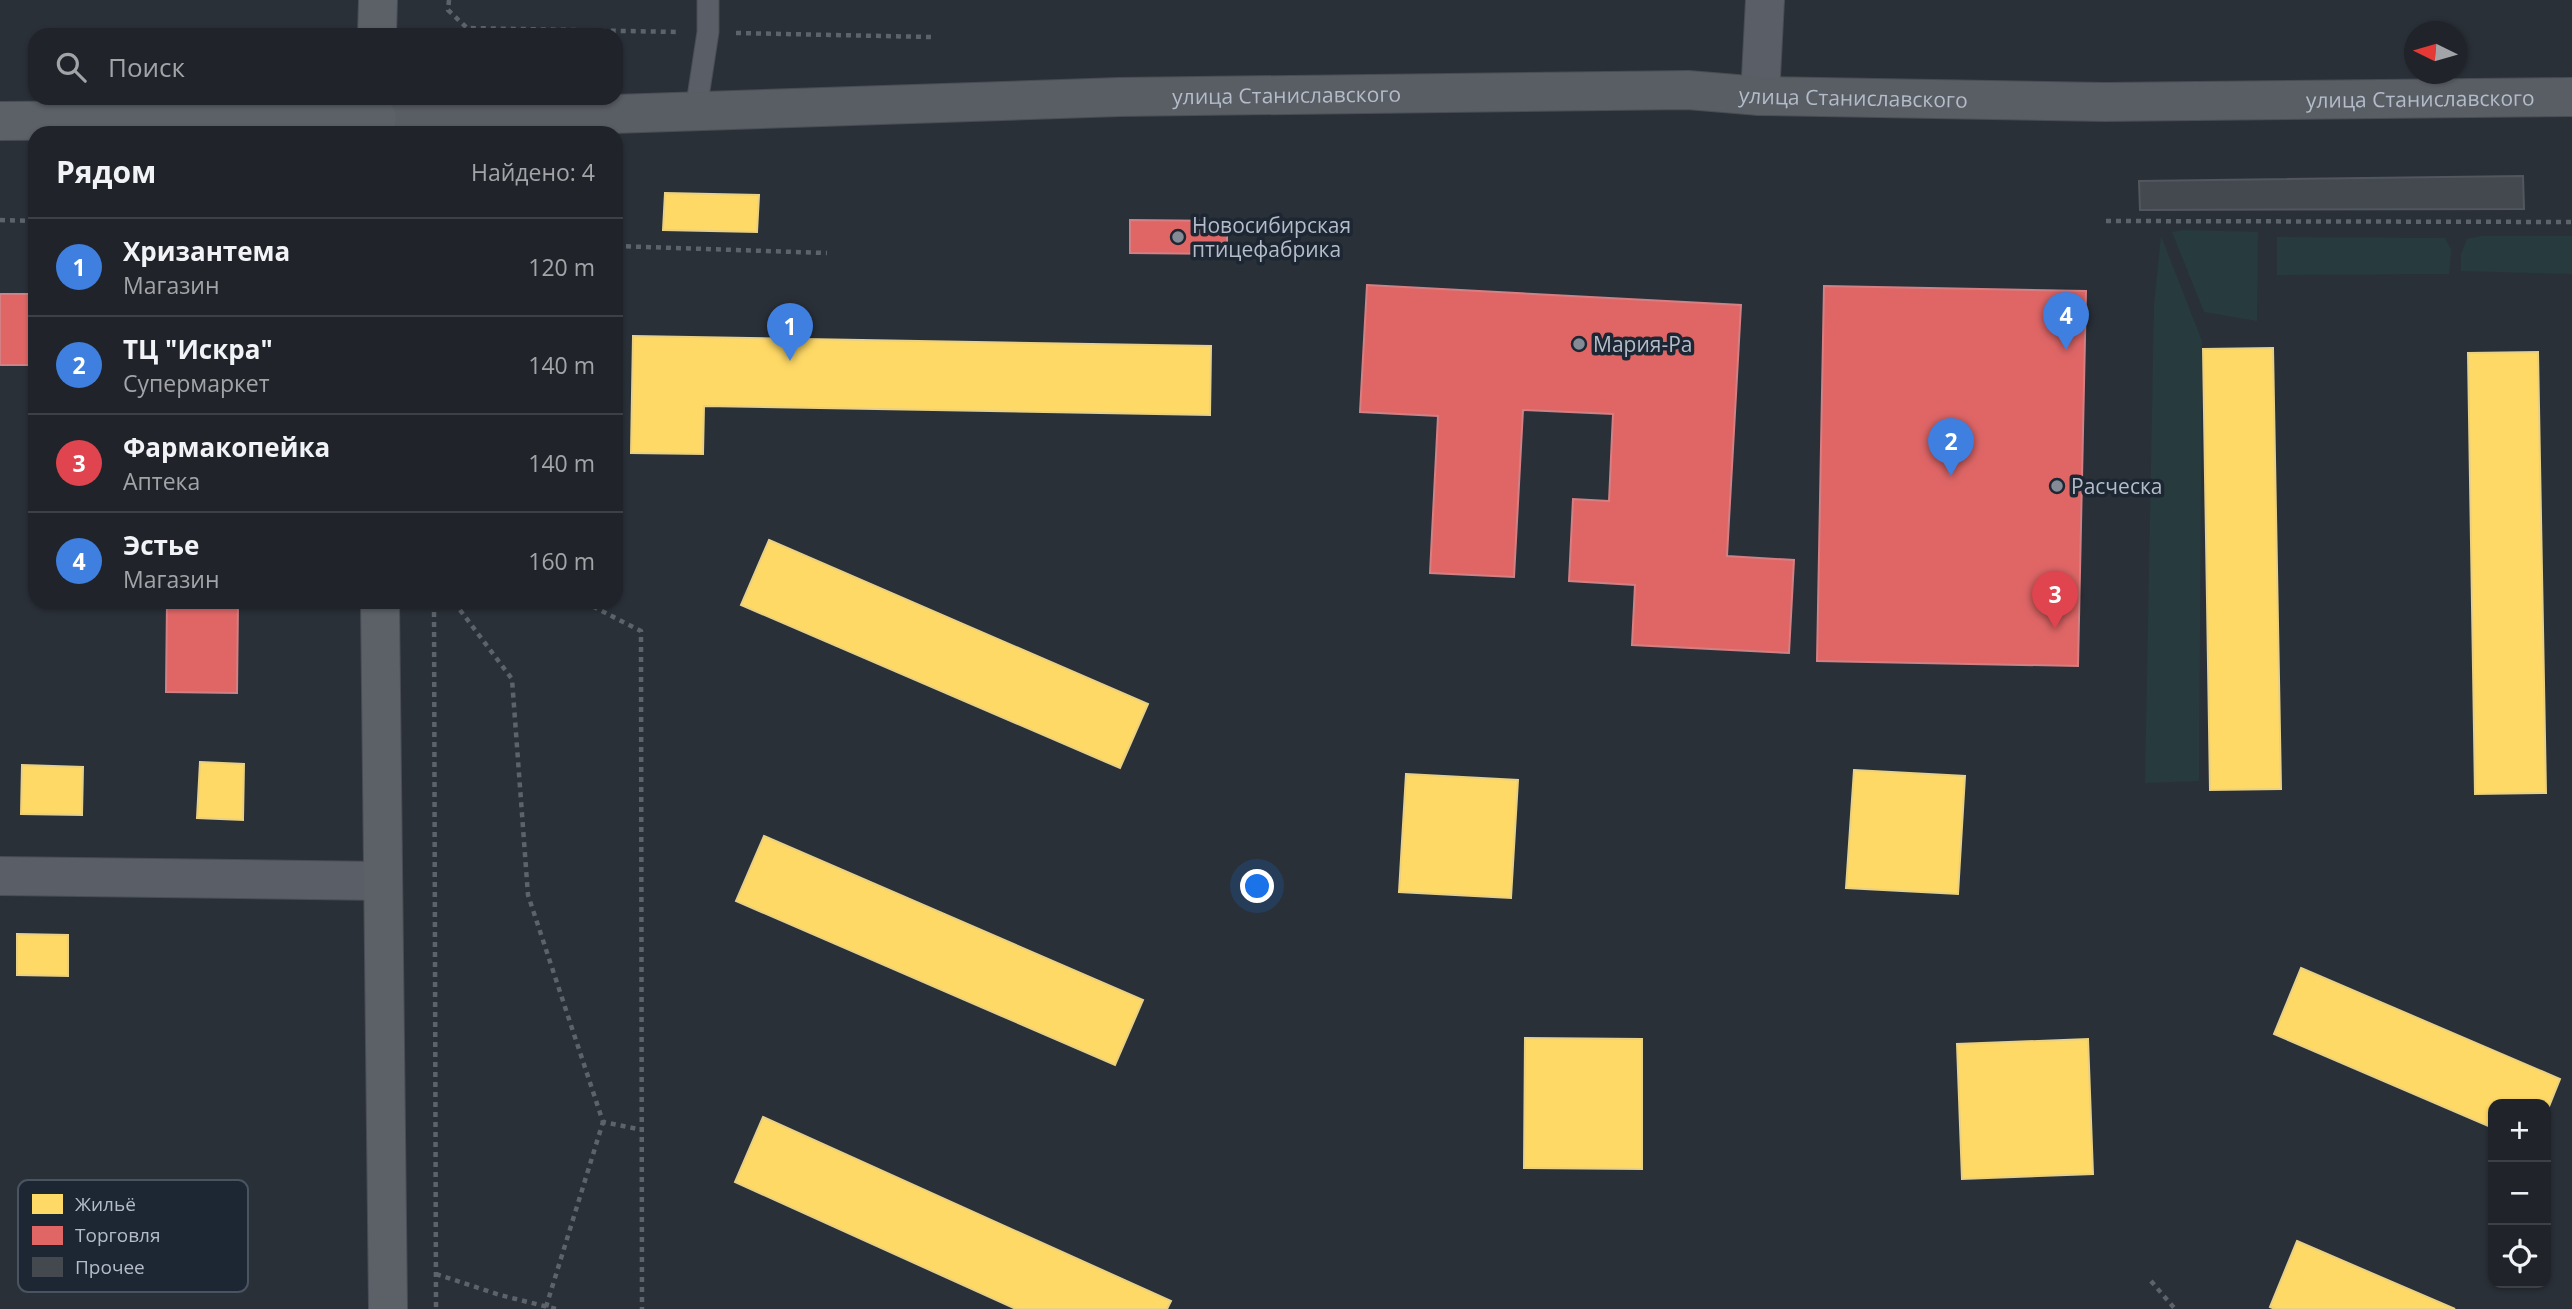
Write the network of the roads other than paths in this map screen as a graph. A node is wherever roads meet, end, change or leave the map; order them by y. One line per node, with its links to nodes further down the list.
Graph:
1 (378, 0): 4 (main road)
2 (708, 0): 7 (lane)
3 (1765, 0): 5 (street)
4 (377, 28)
5 (1760, 96): 6 (street, улица Станиславского); 7 (street, улица Станиславского)
6 (2572, 97)
7 (696, 110): 8 (street, улица Станиславского)
8 (377, 116): 9 (main road, улица Станиславского)
9 (0, 121)
10 (380, 609): 12 (main road)
11 (0, 876): 12 (street)
12 (382, 881): 13 (main road)
13 (388, 1309)

